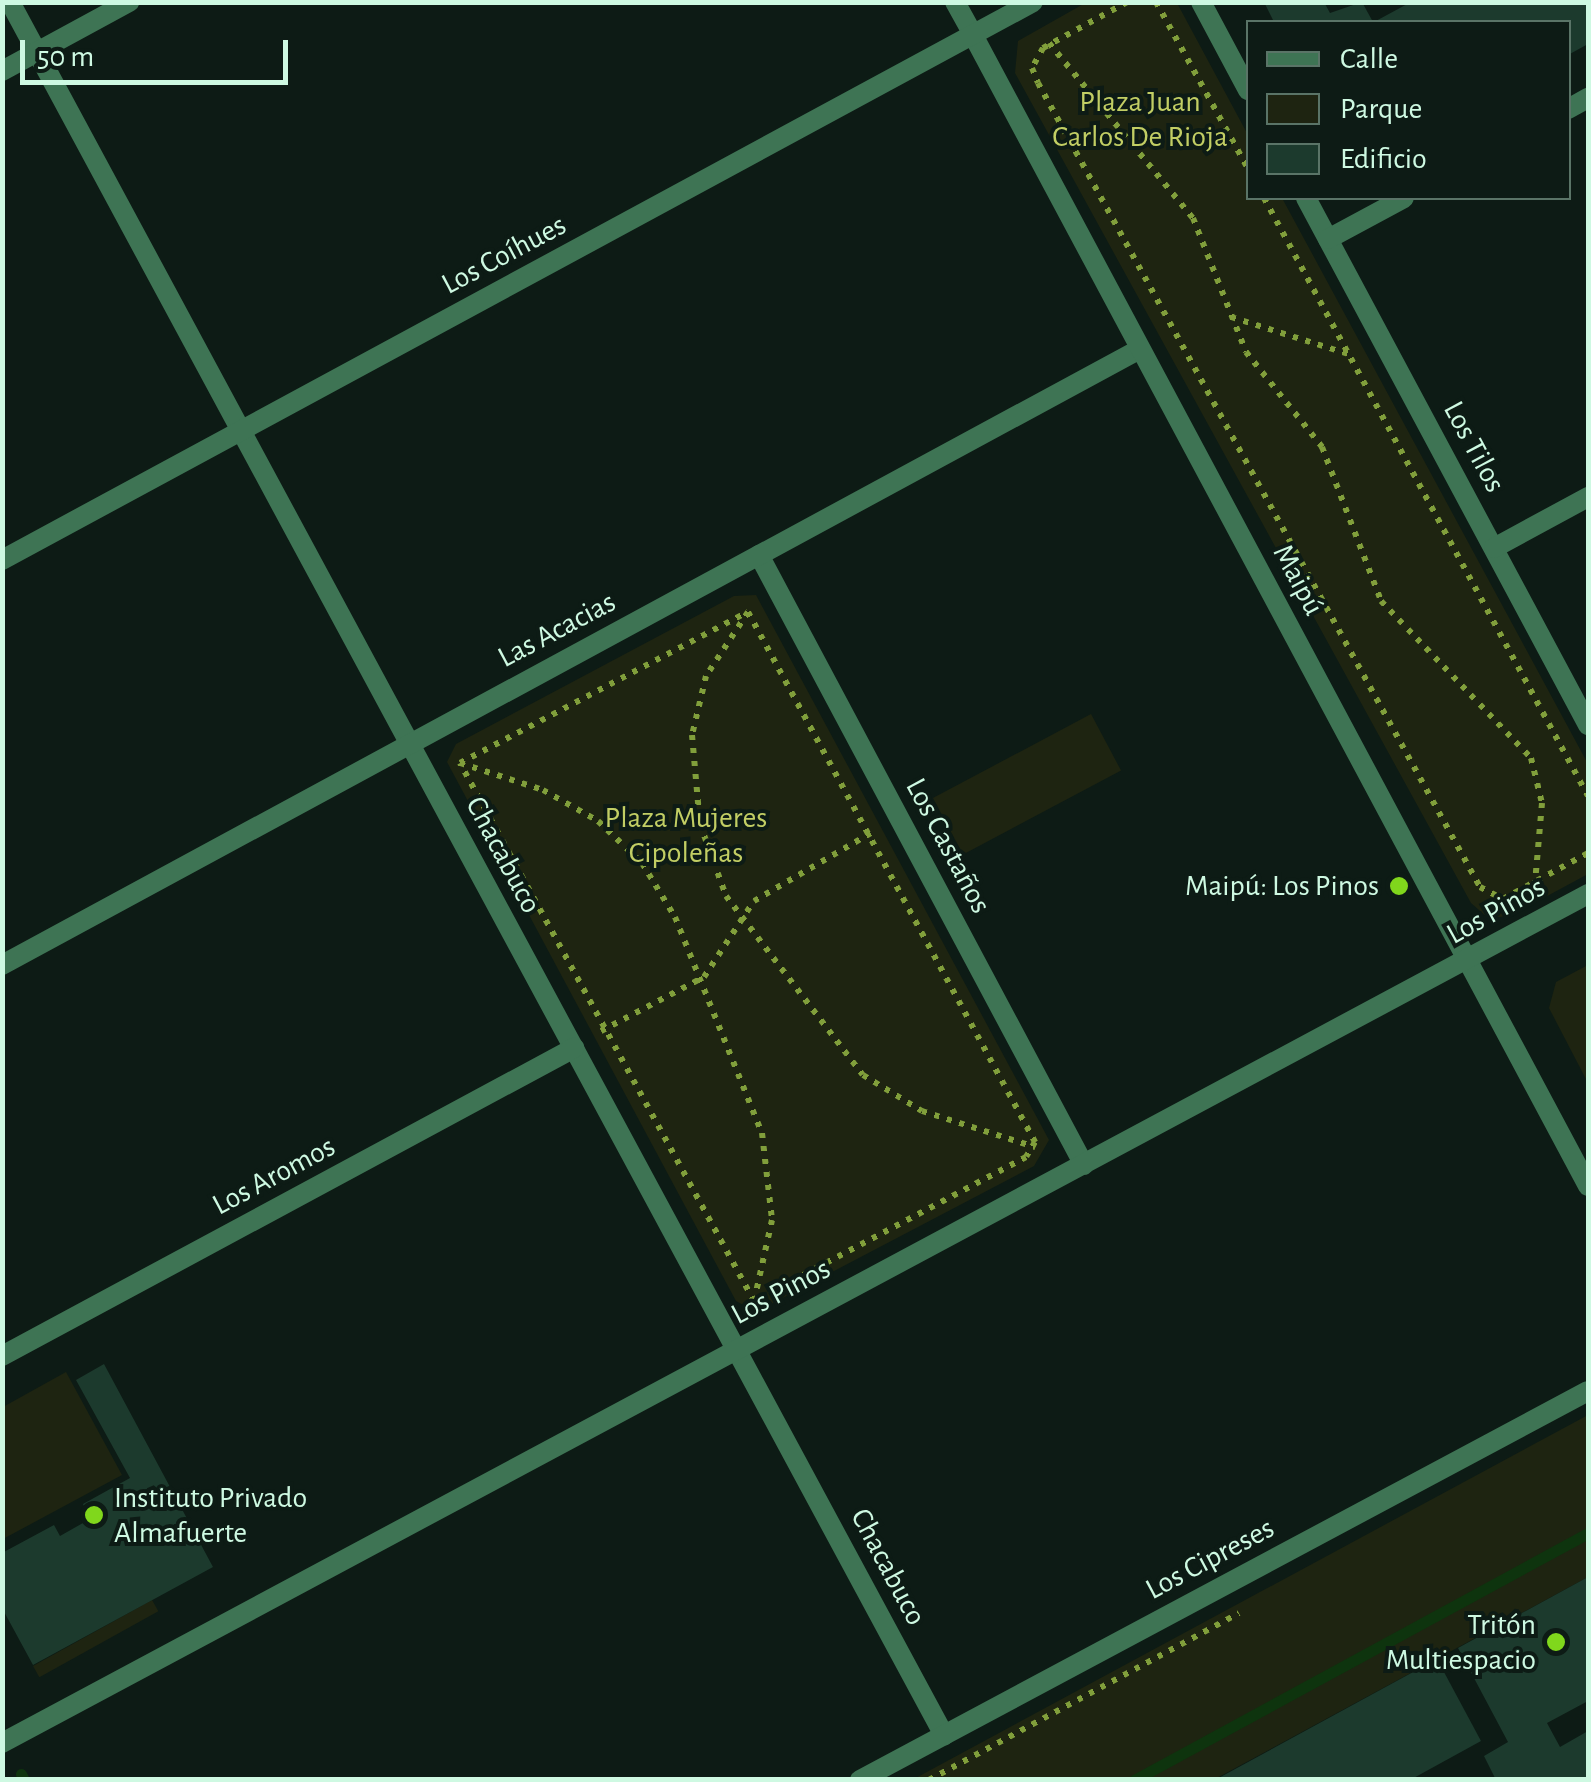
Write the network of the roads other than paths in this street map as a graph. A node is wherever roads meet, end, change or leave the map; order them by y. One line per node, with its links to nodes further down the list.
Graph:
1 (10, 2): 7 (street, Chacabuco)
2 (129, 2): 7 (street)
3 (955, 2): 6 (street, Maipú)
4 (1034, 2): 6 (street, Los Coíhues)
5 (1202, 2): 9 (street)
6 (973, 35): 13 (street, Maipú); 14 (street, Los Coíhues)
7 (37, 52): 8 (street); 14 (street, Chacabuco)
8 (2, 71)
9 (1246, 86)
10 (1307, 200): 12 (street, Los Tilos)
11 (1400, 200): 12 (street)
12 (1328, 238): 16 (street, Los Tilos)
13 (1140, 348): 17 (street, Las Acacias); 22 (street, Maipú)
14 (241, 431): 18 (street, Los Coíhues); 20 (street, Chacabuco)
15 (1588, 496): 16 (street)
16 (1494, 548): 19 (street, Los Tilos)
17 (759, 555): 20 (street, Las Acacias); 25 (street, Los Castaños)
18 (2, 560)
19 (1588, 725)
20 (410, 744): 23 (street, Las Acacias); 24 (street, Chacabuco)
21 (1588, 894): 22 (street, Los Pinos)
22 (1468, 960): 25 (street, Los Pinos); 26 (street, Maipú)
23 (2, 964)
24 (574, 1048): 27 (street, Chacabuco); 28 (street, Los Aromos)
25 (1084, 1165): 27 (street, Los Pinos)
26 (1588, 1186)
27 (736, 1350): 30 (street, Chacabuco); 31 (street, Los Pinos)
28 (2, 1356)
29 (1588, 1391): 30 (street, Los Cipreses)
30 (944, 1735): 32 (street, Los Cipreses)
31 (2, 1743)
32 (860, 1780)

